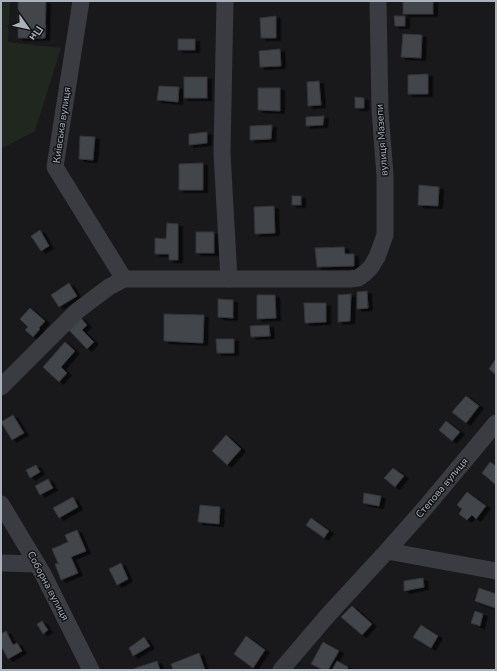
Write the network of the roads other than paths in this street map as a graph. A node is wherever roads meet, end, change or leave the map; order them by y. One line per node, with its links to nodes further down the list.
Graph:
1 (81, 1): 4 (street, Київська вулиця)
2 (225, 1): 5 (street)
3 (378, 1): 5 (street, вулиця Мазепи)
4 (124, 279): 5 (street); 6 (street)
5 (229, 279)
6 (1, 387)
7 (496, 423): 9 (street, Степова вулиця)
8 (2, 508): 11 (street, Соборна вулиця)
9 (387, 551): 12 (street); 14 (street, Степова вулиця)
10 (1, 563): 11 (street)
11 (37, 564): 13 (street, Соборна вулиця)
12 (496, 571)
13 (91, 670)
14 (281, 670)

